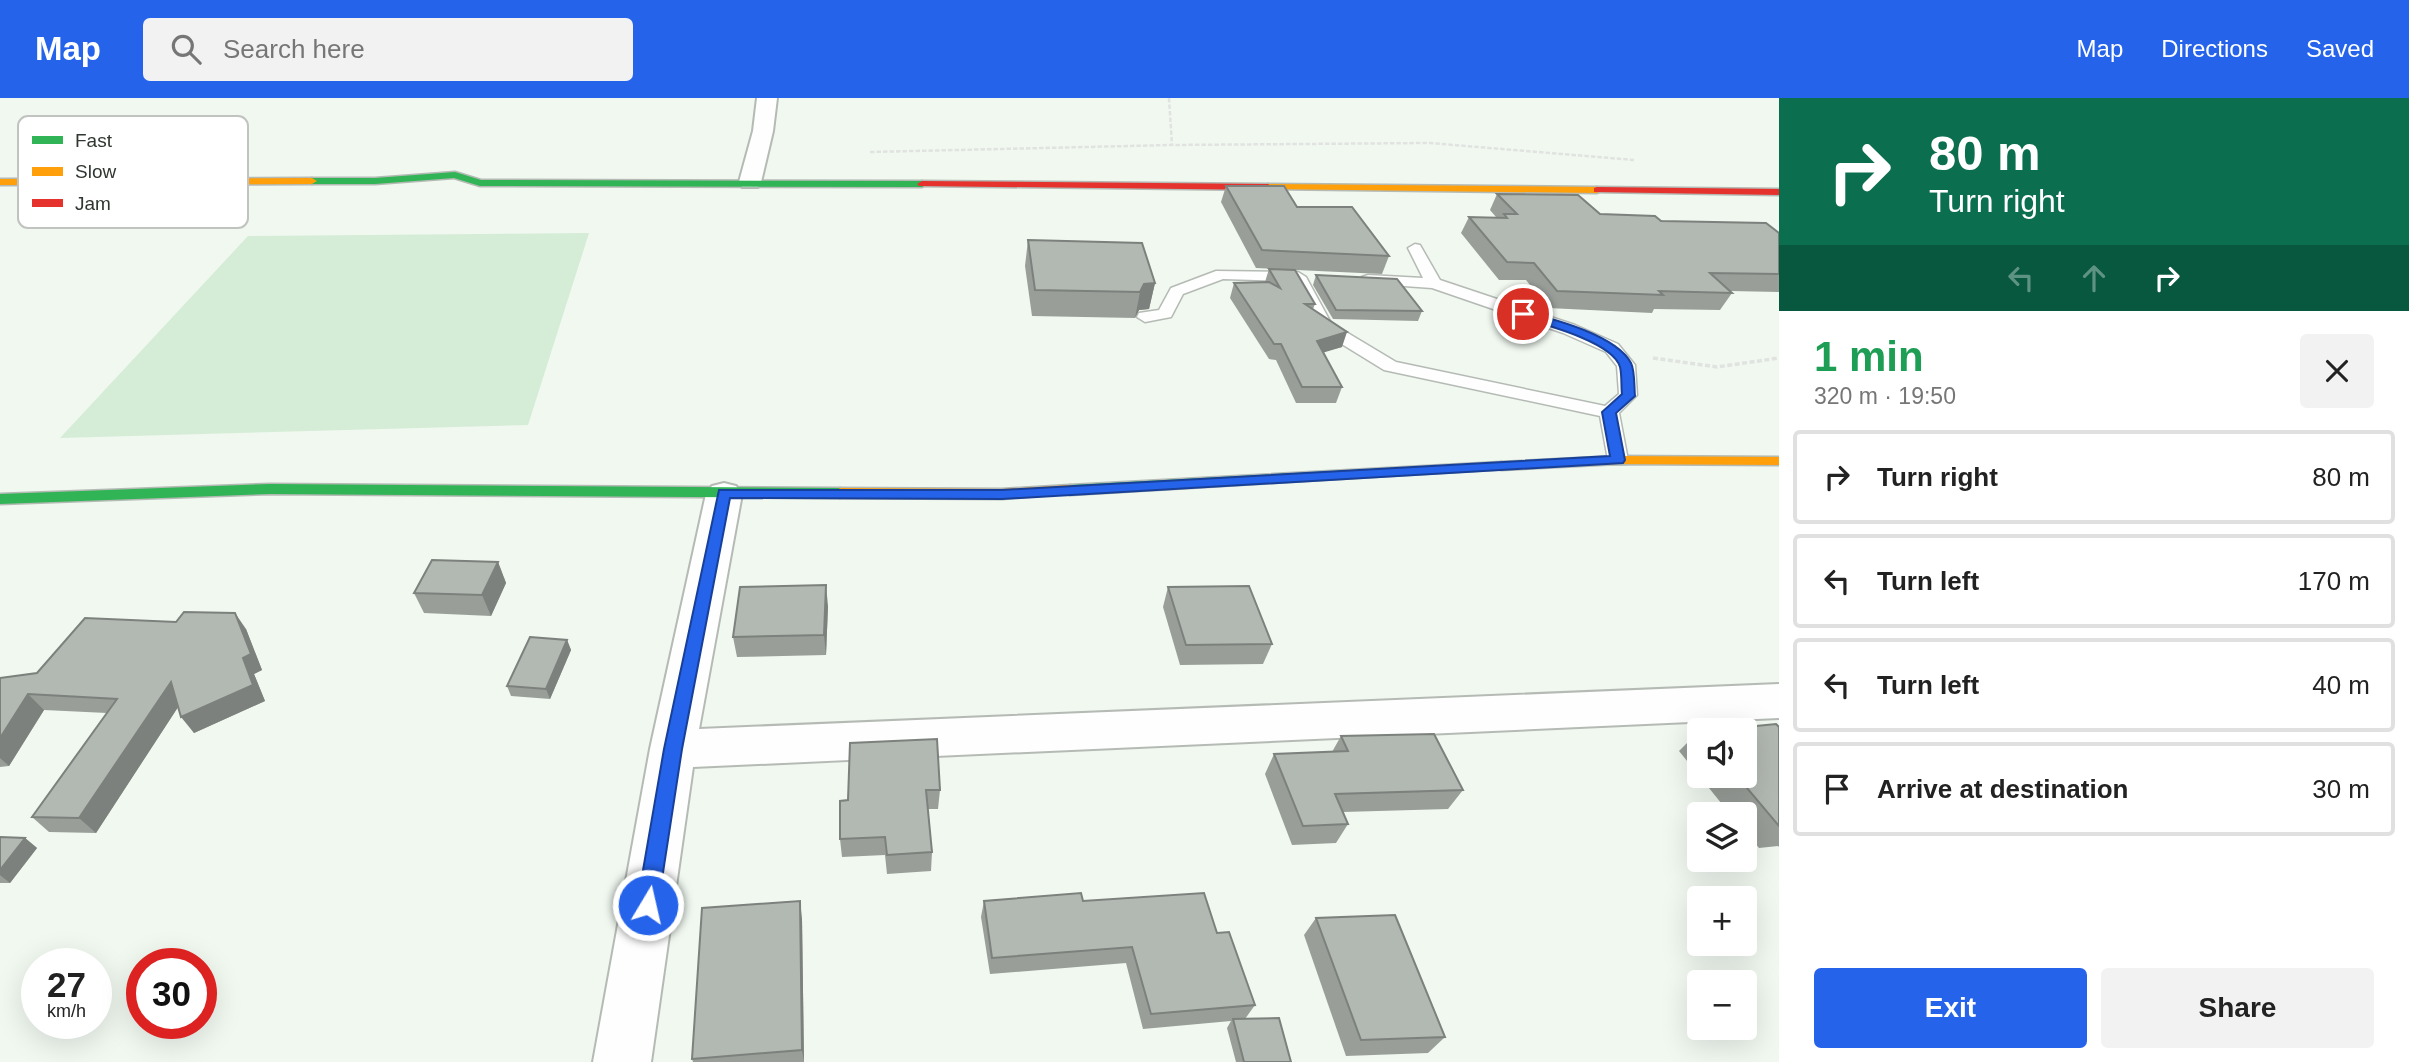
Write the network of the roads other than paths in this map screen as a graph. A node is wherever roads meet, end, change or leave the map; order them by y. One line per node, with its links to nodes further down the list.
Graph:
1 (767, 98): 5 (street)
2 (248, 181): 5 (street)
3 (0, 182): 4 (street)
4 (18, 182)
5 (751, 182): 6 (street)
6 (1779, 192)
7 (1415, 248): 9 (lane)
8 (1352, 279): 9 (lane)
9 (1434, 283): 11 (lane)
10 (1145, 317): 11 (lane)
11 (1609, 412): 12 (lane)
12 (1618, 460): 13 (street); 14 (street)
13 (1779, 461)
14 (724, 494): 15 (street); 17 (street)
15 (0, 499)
16 (1779, 701): 17 (street)
17 (673, 749): 18 (street)
18 (622, 1062)

